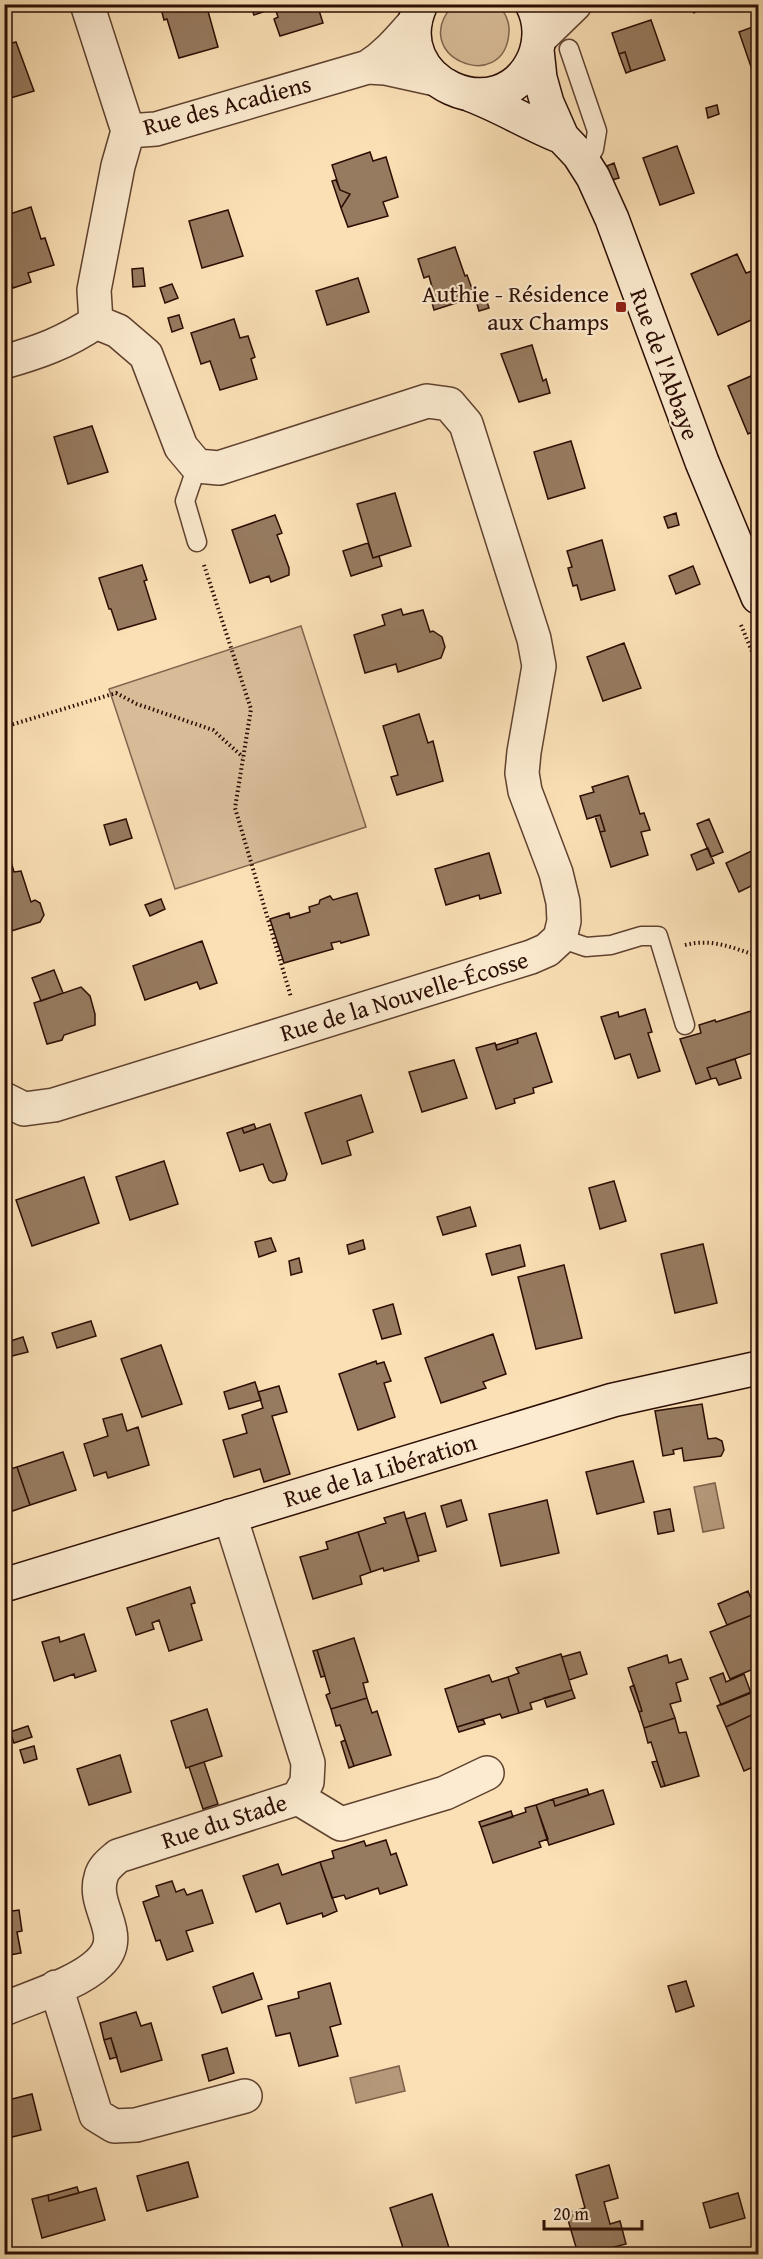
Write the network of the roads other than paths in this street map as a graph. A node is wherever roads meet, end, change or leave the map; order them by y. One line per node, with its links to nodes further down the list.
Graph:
1 (87, 4): 9 (street)
2 (532, 4): 5 (street, Rue de l'Abbaye)
3 (575, 4): 5 (street)
4 (418, 13): 6 (street, Rue des Acadiens); 7 (street)
5 (549, 46): 8 (street); 10 (street, Rue de l'Abbaye); 11 (lane)
6 (368, 67): 7 (street, Rue des Acadiens); 9 (street, Rue des Acadiens)
7 (435, 79): 8 (street, Rue de l'Abbaye)
8 (471, 95): 10 (street, Rue de l'Abbaye)
9 (128, 131): 12 (street, Rue des Acadiens)
10 (562, 137): 11 (street, Rue de l'Abbaye)
11 (585, 165): 16 (street, Rue de l'Abbaye)
12 (96, 322): 13 (street); 14 (street)
13 (4, 362)
14 (197, 466): 15 (lane); 17 (street)
15 (197, 542)
16 (759, 597)
17 (560, 938): 18 (lane); 19 (street, Rue de la Nouvelle-Écosse)
18 (685, 1025)
19 (4, 1099)
20 (759, 1368): 21 (street, Rue de la Libération)
21 (230, 1516): 22 (street, Rue de la Libération); 24 (street, Rue du Stade)
22 (4, 1585)
23 (487, 1773): 24 (street)
24 (298, 1797): 25 (street, Rue du Stade)
25 (56, 1987): 26 (street, Rue du Stade); 27 (street)
26 (4, 2009)
27 (245, 2096)

